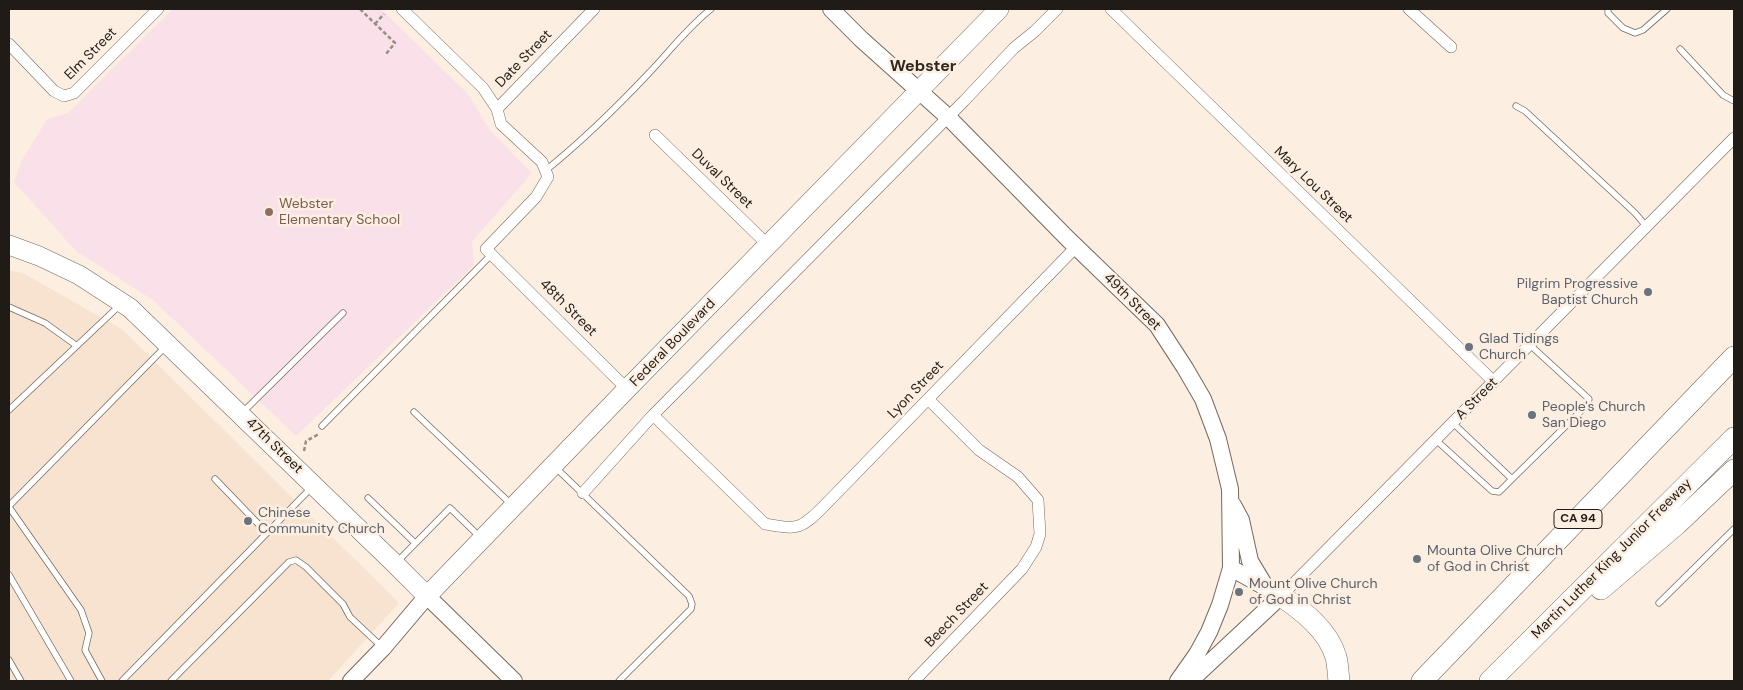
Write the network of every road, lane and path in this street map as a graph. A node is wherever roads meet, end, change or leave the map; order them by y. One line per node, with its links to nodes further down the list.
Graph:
1 (158, 9): 15 (street, Elm Street)
2 (360, 9): 14 (path)
3 (402, 9): 22 (street)
4 (594, 9): 22 (street, Date Street)
5 (710, 9): 26 (lane)
6 (831, 9): 19 (street, 49th Street)
7 (999, 9): 19 (main road, Federal Boulevard)
8 (1057, 9): 23 (street)
9 (1111, 9): 39 (street, Mary Lou Street)
10 (1409, 9): 16 (street)
11 (1608, 9): 12 (lane)
12 (1667, 9)
13 (384, 14): 14 (path)
14 (375, 24): 18 (path)
15 (9, 44)
16 (1451, 47)
17 (1680, 49): 20 (lane)
18 (386, 54)
19 (919, 91): 23 (street, 49th Street); 29 (main road, Federal Boulevard)
20 (1734, 100)
21 (1516, 106): 27 (lane)
22 (496, 108): 26 (street)
23 (948, 116): 30 (street, 49th Street); 45 (street)
24 (655, 135): 29 (street, Duval Street)
25 (1734, 138): 27 (street, A Street)
26 (546, 174): 31 (street)
27 (1647, 226): 37 (street, A Street)
28 (9, 245): 32 (main road, 47th Street)
29 (768, 245): 40 (main road, Federal Boulevard)
30 (1076, 247): 41 (street, Lyon Street); 58 (street, 49th Street)
31 (489, 251): 40 (street, 48th Street); 47 (lane)
32 (122, 303): 35 (main road, 47th Street); 36 (lane)
33 (9, 308): 36 (lane)
34 (342, 313): 44 (lane)
35 (168, 344): 44 (main road, 47th Street); 59 (lane)
36 (77, 346): 42 (lane)
37 (1530, 346): 39 (street, A Street); 54 (lane)
38 (1734, 357): 85 (highway, CA 94)
39 (1494, 382): 46 (street, A Street)
40 (627, 389): 51 (main road, Federal Boulevard)
41 (928, 399): 45 (street, Lyon Street); 81 (street, Beech Street)
42 (9, 410)
43 (414, 412): 60 (lane)
44 (241, 415): 55 (main road, 47th Street)
45 (653, 415): 56 (street)
46 (1453, 423): 49 (street, A Street); 54 (lane)
47 (322, 426): 50 (path)
48 (1734, 438): 86 (highway, Martin Luther King Junior Freeway)
49 (1436, 440): 54 (lane); 68 (street, A Street)
50 (304, 451)
51 (554, 465): 56 (lane); 60 (main road, Federal Boulevard)
52 (1734, 470): 86 (highway)
53 (215, 479): 62 (lane)
54 (1512, 480)
55 (314, 485): 62 (lane); 65 (main road, 47th Street)
56 (583, 493): 80 (lane)
57 (368, 498): 64 (lane)
58 (1230, 501): 66 (street, 49th Street); 68 (street)
59 (9, 506): 75 (lane)
60 (514, 507): 63 (main road, Federal Boulevard)
61 (1734, 529): 70 (lane)
62 (267, 533): 76 (lane)
63 (482, 539): 64 (lane); 69 (main road, Federal Boulevard)
64 (415, 543): 65 (lane)
65 (395, 564): 69 (main road, 47th Street)
66 (1231, 568): 68 (street); 82 (street, 49th Street)
67 (9, 575): 74 (lane)
68 (1274, 592): 83 (street, A Street); 84 (highway)
69 (427, 596): 71 (street, Federal Boulevard); 79 (street, 47th Street)
70 (1659, 603)
71 (383, 648): 77 (lane); 78 (street, Federal Boulevard)
72 (9, 660): 73 (lane)
73 (21, 681)
74 (71, 681)
75 (102, 681)
76 (122, 681)
77 (171, 681)
78 (351, 681)
79 (514, 681)
80 (619, 681)
81 (914, 681)
82 (1178, 681)
83 (1190, 681)
84 (1339, 681)
85 (1422, 681)
86 (1491, 681)

